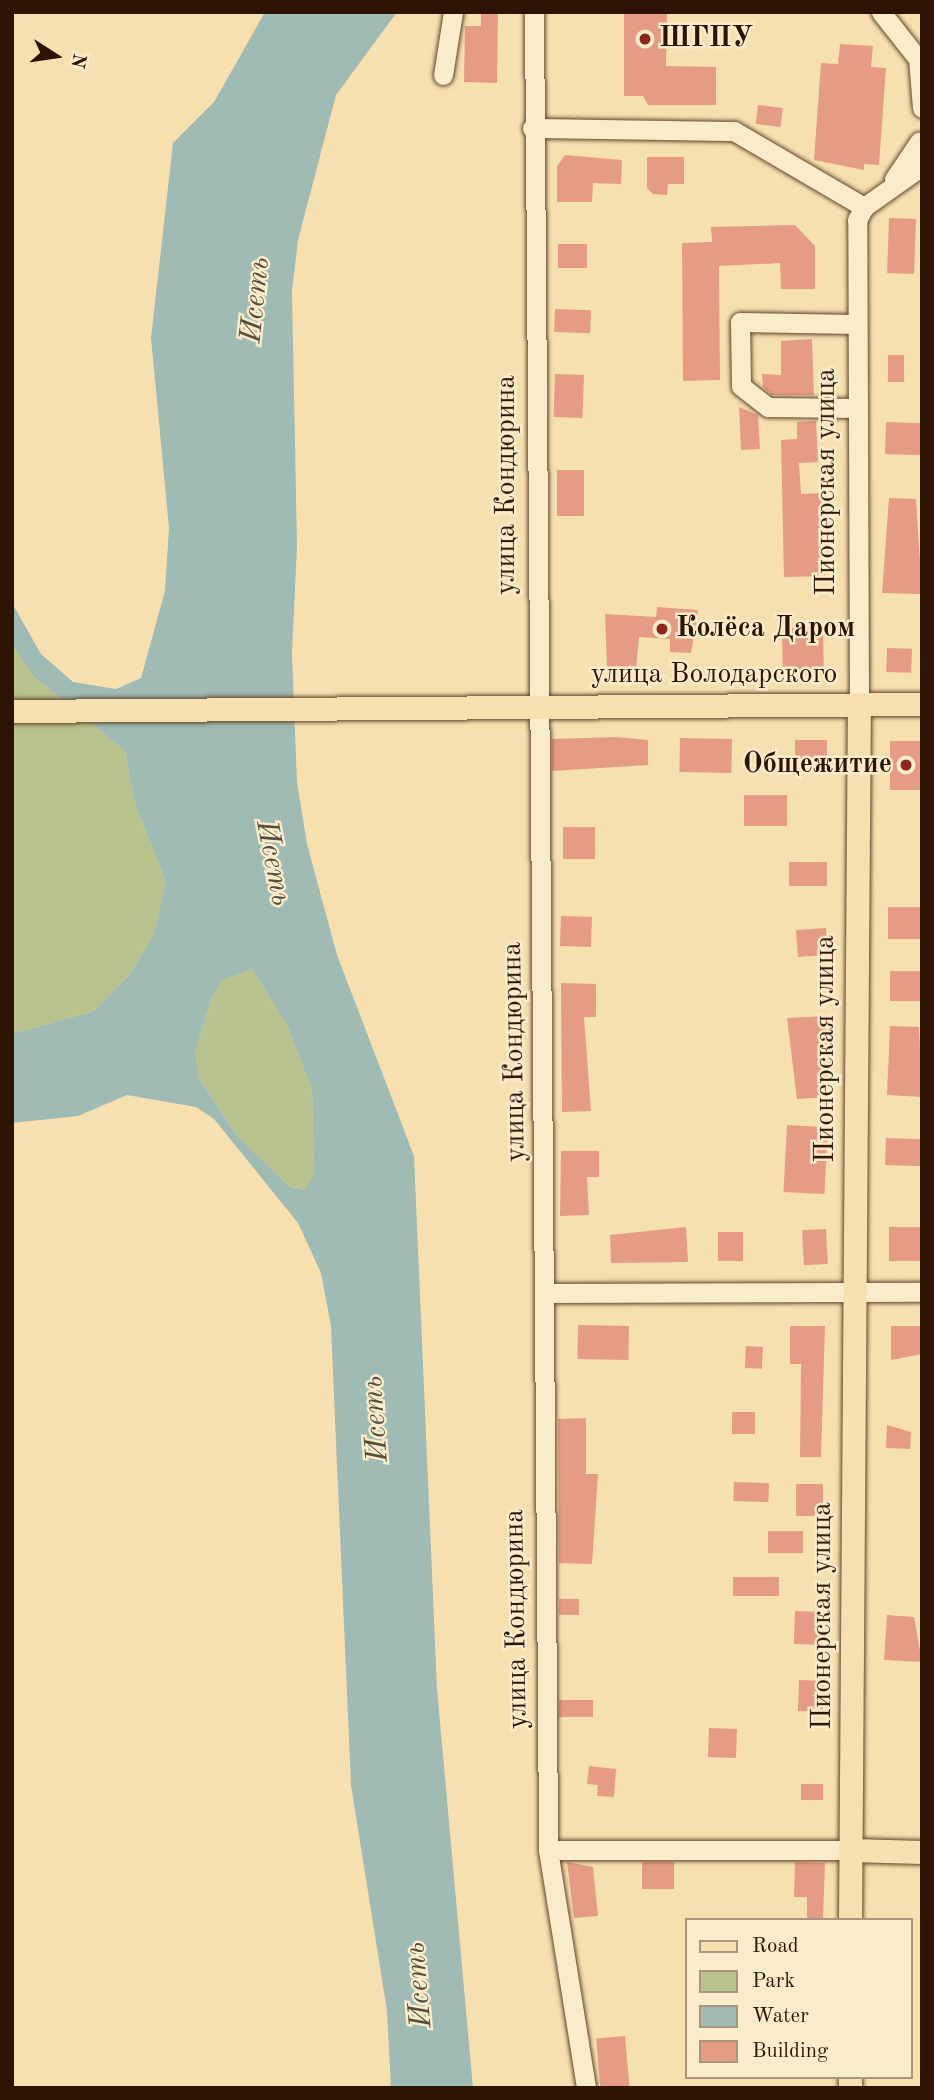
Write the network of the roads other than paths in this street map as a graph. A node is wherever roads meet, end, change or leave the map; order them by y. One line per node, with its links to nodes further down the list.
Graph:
1 (453, 12): 5 (street)
2 (534, 12): 8 (street, улица Кондюрина)
3 (881, 12): 4 (street)
4 (920, 61): 6 (street)
5 (443, 75)
6 (922, 108)
7 (922, 115): 9 (street)
8 (532, 128): 12 (street); 17 (street, улица Кондюрина)
9 (920, 143): 11 (street)
10 (922, 166): 11 (street)
11 (886, 191): 12 (street)
12 (864, 206): 13 (street, Пионерская улица)
13 (856, 324): 14 (street, Пионерская улица); 14 (street)
14 (856, 408): 15 (street, Пионерская улица)
15 (859, 704): 16 (main road, улица Володарского); 17 (main road, улица Володарского); 19 (main road, Пионерская улица)
16 (922, 704)
17 (536, 706): 18 (main road, улица Володарского); 21 (street, улица Кондюрина)
18 (12, 711)
19 (855, 1292): 20 (street); 21 (street); 23 (main road, Пионерская улица)
20 (922, 1292)
21 (545, 1293): 22 (street, улица Кондюрина)
22 (548, 1850): 23 (street); 26 (street, улица Кондюрина)
23 (850, 1850): 24 (main road); 25 (main road, Пионерская улица)
24 (922, 1852)
25 (850, 1918)
26 (586, 2088)

